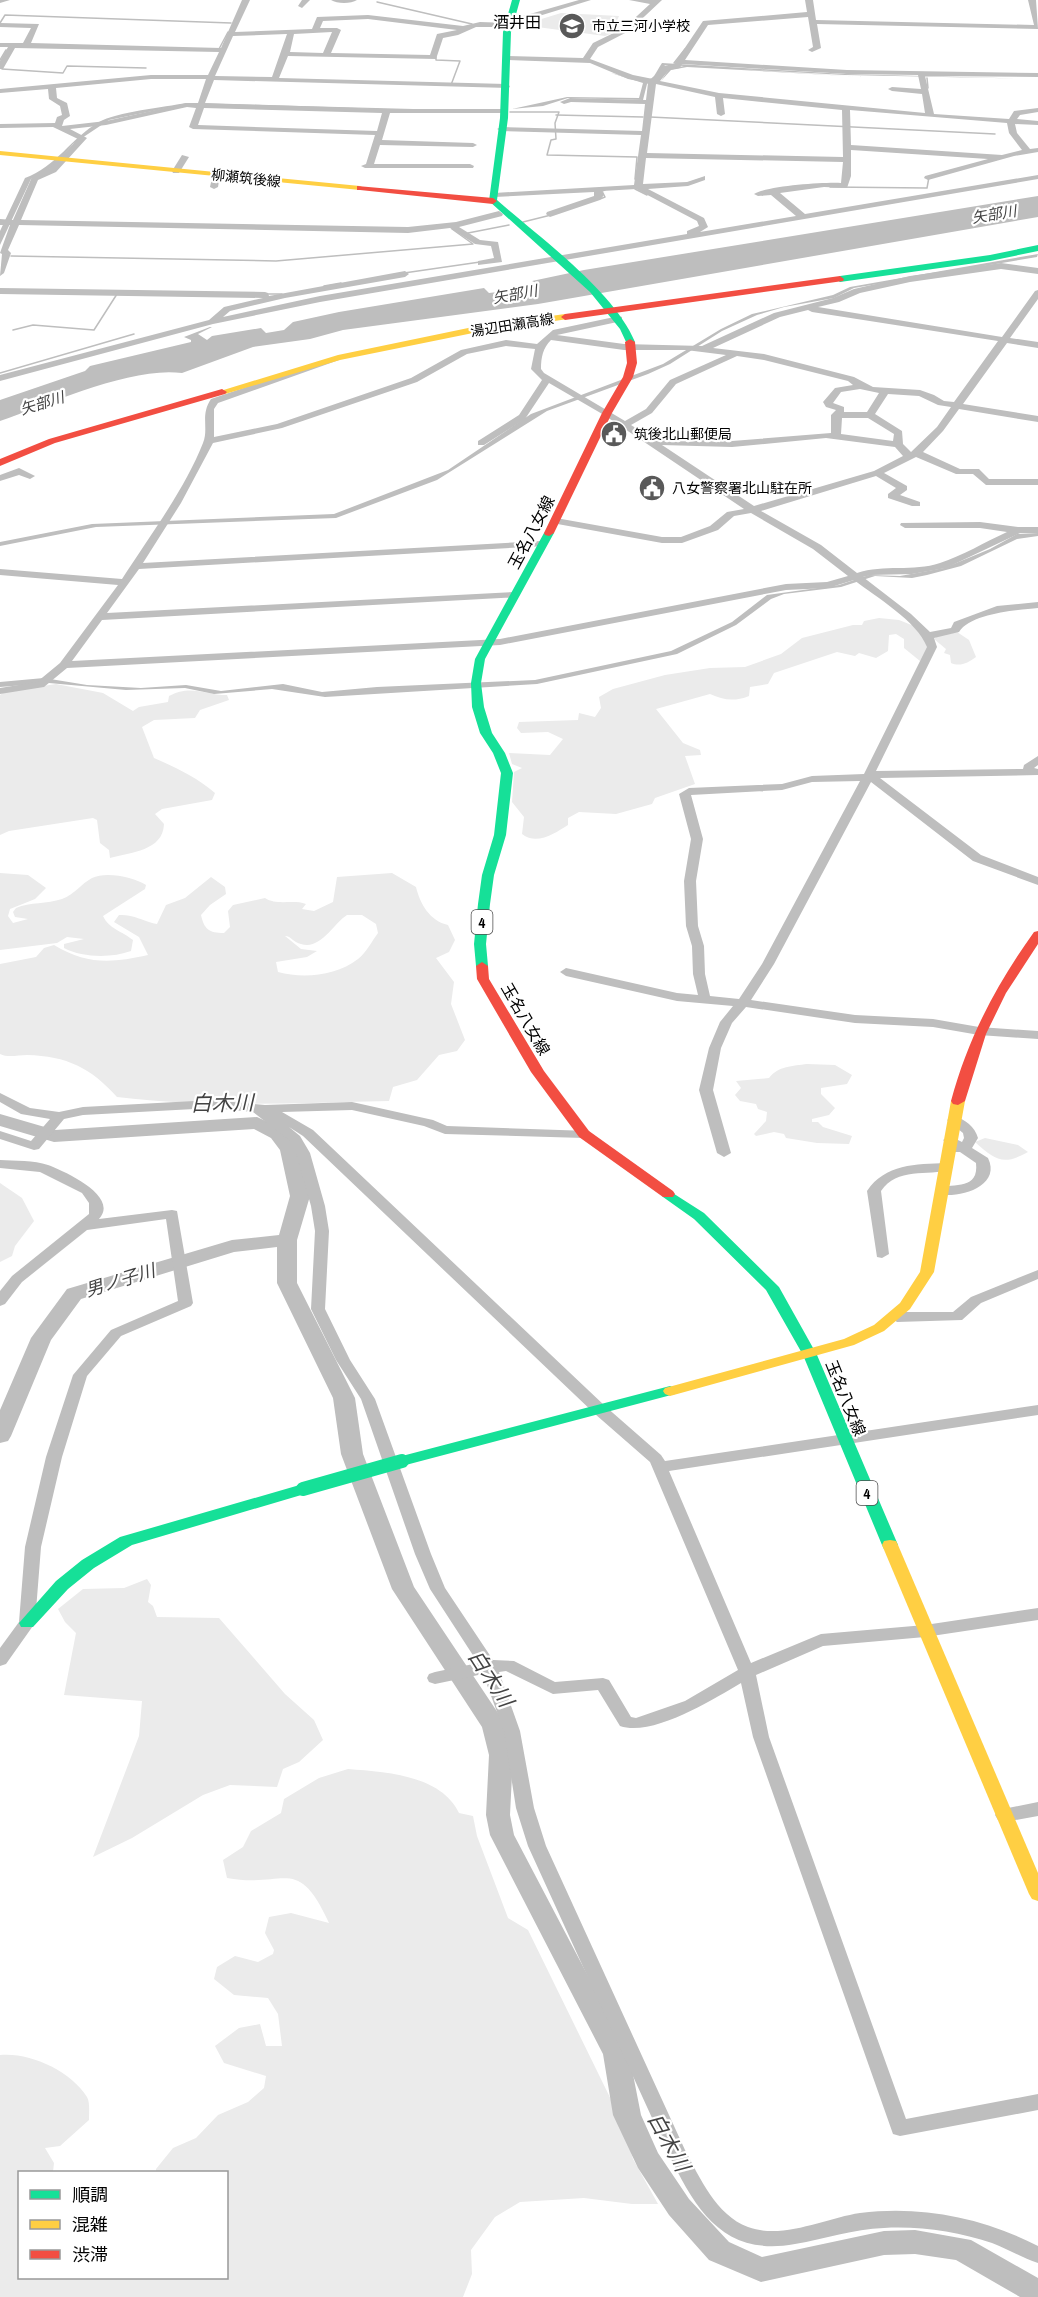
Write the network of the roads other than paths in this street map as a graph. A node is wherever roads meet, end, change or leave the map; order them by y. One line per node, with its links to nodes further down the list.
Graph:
1 (6, 0): 10 (street)
2 (246, 0): 20 (street)
3 (334, 0): 4 (street)
4 (353, 0): 12 (street)
5 (516, 0): 14 (main road)
6 (587, 0): 14 (street)
7 (633, 0): 11 (street)
8 (809, 0): 13 (street)
9 (1032, 0): 13 (street)
10 (0, 1)
11 (657, 1): 29 (street)
12 (344, 16): 17 (street); 18 (street)
13 (813, 18): 25 (street); 30 (street)
14 (511, 23): 17 (street); 28 (main road)
15 (0, 25): 23 (street)
16 (272, 28): 19 (street)
17 (465, 28): 27 (street)
18 (316, 29): 19 (street); 27 (street)
19 (287, 31): 20 (street); 26 (street)
20 (231, 34): 24 (street)
21 (0, 45): 22 (street)
22 (14, 45): 23 (street); 31 (street)
23 (26, 45): 24 (street)
24 (222, 50): 34 (street)
25 (812, 50)
26 (285, 54): 27 (street); 35 (street)
27 (326, 55)
28 (507, 58): 29 (street); 38 (main road)
29 (586, 60): 36 (street)
30 (678, 64): 32 (street); 36 (street)
31 (0, 67)
32 (922, 75): 33 (street); 43 (street)
33 (1038, 75)
34 (212, 77): 35 (street); 37 (street); 47 (street)
35 (275, 79): 38 (street)
36 (651, 81): 41 (street); 46 (street)
37 (52, 86): 40 (street); 57 (street)
38 (506, 86): 51 (main road)
39 (892, 89): 43 (street)
40 (0, 92)
41 (701, 92): 42 (street); 44 (street)
42 (719, 95): 48 (street); 52 (street)
43 (924, 96): 53 (street)
44 (691, 97)
45 (564, 102): 46 (street)
46 (649, 102): 60 (street)
47 (202, 104): 50 (street); 57 (street); 59 (street)
48 (846, 107): 53 (street); 64 (street)
49 (1038, 110): 54 (street)
50 (387, 111): 51 (street); 59 (street)
51 (503, 111): 58 (main road)
52 (721, 114)
53 (930, 116): 54 (street)
54 (1011, 122): 55 (street); 65 (street)
55 (1038, 123)
56 (2, 126): 57 (street); 61 (street)
57 (60, 127): 70 (street)
58 (501, 129): 60 (street); 87 (main road)
59 (379, 133): 62 (street)
60 (645, 133): 67 (street)
61 (3, 136)
62 (376, 142): 63 (street); 72 (street)
63 (473, 145)
64 (846, 147): 69 (street); 71 (street)
65 (1033, 151): 69 (street)
66 (0, 153): 70 (main road, 柳瀬筑後線)
67 (642, 155): 71 (street); 81 (street)
68 (185, 157): 73 (street)
69 (1002, 157): 77 (street)
70 (59, 159): 73 (main road, 柳瀬筑後線); 90 (street)
71 (846, 160): 83 (street)
72 (470, 166)
73 (176, 171): 87 (main road, 柳瀬筑後線)
74 (1020, 175): 75 (street)
75 (1038, 177): 80 (street)
76 (702, 178): 81 (street)
77 (928, 178)
78 (999, 179): 80 (street)
79 (970, 180): 80 (street)
80 (982, 186): 86 (street)
81 (638, 187): 82 (street); 94 (street)
82 (597, 189): 87 (street); 88 (street)
83 (772, 191): 84 (street); 89 (street)
84 (758, 194)
85 (900, 196): 86 (street)
86 (925, 196): 89 (street)
87 (495, 203): 91 (street); 95 (main road)
88 (550, 214)
89 (804, 218): 94 (street)
90 (7, 222): 91 (street); 93 (street)
91 (452, 226): 100 (street)
92 (1038, 248): 102 (main road, 湯辺田瀬高線)
93 (1, 251): 97 (street)
94 (575, 257): 95 (street)
95 (558, 261): 102 (main road); 103 (street)
96 (1038, 271): 101 (street)
97 (0, 273)
98 (0, 291): 100 (street)
99 (1038, 293): 105 (street)
100 (285, 296): 103 (street)
101 (801, 307): 105 (street); 109 (street)
102 (614, 312): 104 (street); 108 (main road); 111 (main road, 湯辺田瀬高線)
103 (212, 322): 112 (street)
104 (548, 337): 107 (street); 108 (street)
105 (1005, 340): 106 (street); 118 (street)
106 (1038, 345)
107 (539, 347): 114 (street); 125 (street)
108 (631, 347): 109 (street); 119 (main road, 玉名八女線 / 4)
109 (694, 348): 110 (street)
110 (737, 354): 116 (street); 123 (street)
111 (338, 358): 125 (street); 130 (main road, 湯辺田瀬高線)
112 (28, 371): 113 (street); 115 (street)
113 (0, 378)
114 (548, 378): 119 (street); 127 (street)
115 (0, 383)
116 (860, 386): 117 (street); 120 (street)
117 (886, 390): 118 (street); 121 (street)
118 (958, 406): 122 (street); 129 (street)
119 (607, 413): 123 (street); 137 (main road, 玉名八女線 / 4)
120 (837, 415): 121 (street); 124 (street)
121 (870, 415): 128 (street)
122 (1038, 419)
123 (626, 424): 126 (street)
124 (836, 437): 126 (street); 128 (street)
125 (209, 441): 142 (street)
126 (652, 442): 136 (street)
127 (481, 443)
128 (898, 445): 129 (street)
129 (913, 455): 131 (street); 134 (street)
130 (0, 462)
131 (878, 473): 135 (street); 136 (street)
132 (30, 476): 133 (street)
133 (0, 478)
134 (1038, 482)
135 (916, 504)
136 (753, 510): 137 (street); 144 (street)
137 (556, 520): 141 (main road, 玉名八女線 / 4)
138 (905, 525): 139 (street)
139 (1018, 530): 140 (street); 144 (street)
140 (1038, 530)
141 (541, 544): 142 (street); 146 (main road, 玉名八女線 / 4)
142 (138, 566): 145 (street)
143 (0, 572): 145 (street)
144 (860, 578): 149 (street); 150 (street)
145 (125, 582): 148 (street)
146 (515, 595): 148 (street); 150 (main road, 玉名八女線 / 4)
147 (1038, 605): 149 (street)
148 (99, 617): 151 (street)
149 (928, 636): 155 (street)
150 (490, 642): 151 (street); 167 (main road, 玉名八女線 / 4)
151 (64, 665): 152 (street)
152 (0, 691)
153 (1038, 759): 154 (street)
154 (1034, 772): 155 (street)
155 (868, 776): 156 (street); 159 (street); 160 (street)
156 (1038, 880)
157 (1038, 935): 161 (main road)
158 (566, 972): 159 (street)
159 (705, 1000): 160 (street)
160 (743, 1003): 161 (street); 171 (street)
161 (979, 1031): 162 (street); 166 (main road)
162 (1038, 1035)
163 (0, 1097): 165 (street)
164 (261, 1109): 165 (street); 167 (street); 182 (street); 190 (street)
165 (57, 1119): 169 (street)
166 (954, 1120): 170 (main road); 170 (street)
167 (584, 1134): 181 (main road, 玉名八女線 / 4)
168 (0, 1135): 169 (street)
169 (36, 1143): 174 (street)
170 (954, 1146): 173 (main road); 175 (street)
171 (724, 1153)
172 (0, 1164): 174 (street)
173 (946, 1167): 175 (main road); 177 (street)
174 (43, 1168): 176 (street)
175 (942, 1191): 180 (main road)
176 (81, 1226): 179 (street); 187 (street)
177 (882, 1254)
178 (1038, 1274): 180 (street)
179 (0, 1301)
180 (897, 1317): 181 (main road)
181 (810, 1355): 182 (main road); 184 (main road, 玉名八女線 / 4)
182 (600, 1410): 185 (street); 187 (main road, bridge)
183 (1038, 1410): 184 (street)
184 (845, 1439): 185 (street); 188 (main road, 玉名八女線 / 4)
185 (660, 1467): 191 (street)
186 (1038, 1614): 188 (street)
187 (27, 1623): 189 (street)
188 (926, 1631): 191 (street); 194 (main road, 玉名八女線 / 4)
189 (0, 1660)
190 (488, 1667): 191 (street); 192 (street); 197 (street)
191 (747, 1672): 196 (street)
192 (435, 1678)
193 (1038, 1809): 194 (street)
194 (1004, 1815): 195 (main road, 玉名八女線 / 4)
195 (1038, 1894)
196 (1038, 2102)
197 (1038, 2255)

